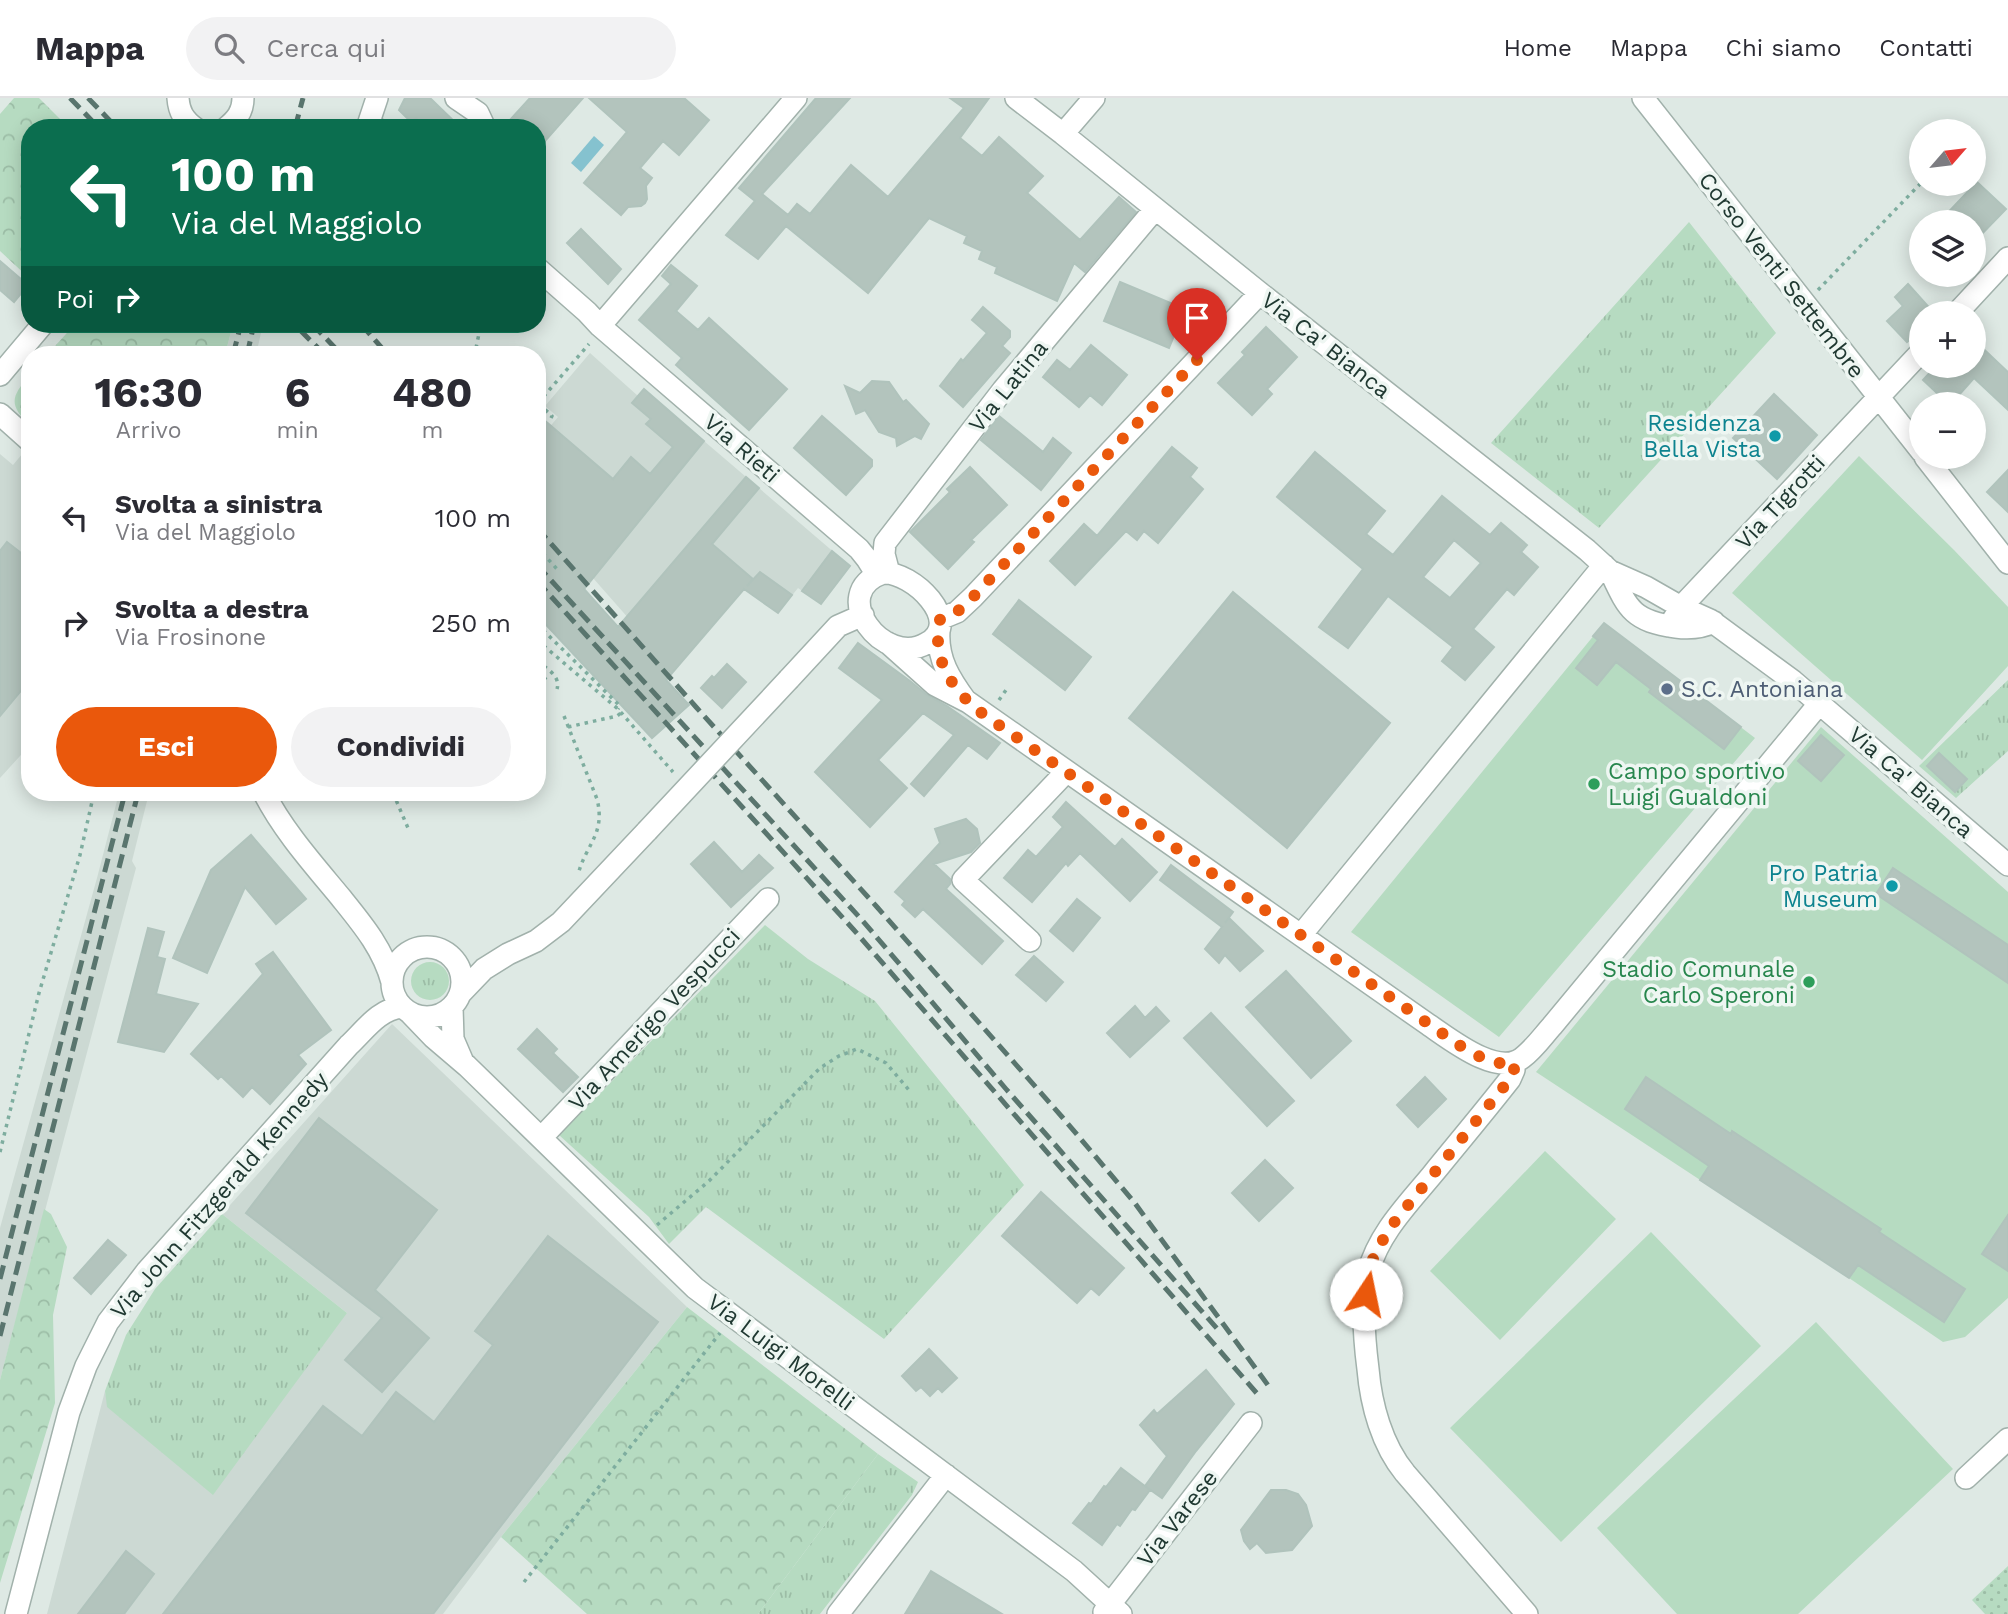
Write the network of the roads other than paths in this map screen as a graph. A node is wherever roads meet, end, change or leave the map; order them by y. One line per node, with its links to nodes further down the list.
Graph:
1 (178, 98): 10 (street)
2 (243, 98): 11 (street)
3 (377, 98): 12 (street)
4 (456, 98): 9 (street)
5 (796, 98): 19 (street)
6 (1016, 98): 13 (street, Via Ca' Bianca)
7 (1094, 98): 13 (street)
8 (1643, 98): 23 (street, Corso Venti Settembre)
9 (485, 113)
10 (185, 119)
11 (235, 119)
12 (373, 119)
13 (1063, 134): 14 (street, Via Ca' Bianca)
14 (1155, 209): 17 (street, Via Ca' Bianca); 30 (street, Via Latina)
15 (2008, 258): 18 (street)
16 (546, 276): 19 (street, Via Rieti)
17 (1260, 293): 29 (street, Via Ca' Bianca); 34 (street)
18 (1968, 301)
19 (600, 326): 30 (street, Via Rieti)
20 (21, 350): 22 (street)
21 (1909, 365): 23 (street, Via Tigrotti)
22 (0, 375)
23 (1878, 397): 26 (street, Corso Venti Settembre); 31 (street, Via Tigrotti)
24 (0, 414): 25 (street)
25 (21, 433)
26 (1909, 436)
27 (1934, 469): 28 (street)
28 (2008, 563)
29 (1607, 568): 31 (street, Via Ca' Bianca); 35 (street, Via Ca' Bianca); 44 (street)
30 (883, 574): 32 (street); 34 (street)
31 (1681, 607): 33 (street, Via Ca' Bianca); 35 (street)
32 (863, 615): 36 (street); 48 (street, bridge)
33 (1714, 622): 35 (street, Via Ca' Bianca); 38 (street, Via Ca' Bianca)
34 (939, 625): 36 (street); 37 (street)
35 (1669, 626)
36 (888, 643): 37 (street)
37 (968, 702): 39 (street)
38 (1819, 704): 41 (street, Via Ca' Bianca); 53 (street)
39 (1066, 772): 44 (street); 45 (street)
40 (269, 801): 43 (street)
41 (2008, 866)
42 (768, 899): 54 (street, Via Amerigo Vespucci)
43 (371, 934): 46 (street); 49 (street)
44 (1301, 936): 53 (street)
45 (1030, 942)
46 (411, 951): 47 (street); 49 (street)
47 (448, 954): 48 (street); 50 (street)
48 (508, 954): 50 (street)
49 (392, 982): 51 (street)
50 (456, 1000): 51 (street); 52 (street)
51 (405, 1009): 52 (street, Via Luigi Morelli); 60 (street, Via John Fitzgerald Kennedy)
52 (464, 1062): 54 (street, Via Luigi Morelli)
53 (1514, 1062): 62 (street)
54 (541, 1138): 57 (street, Via Luigi Morelli)
55 (1251, 1423): 59 (street, Via Varese)
56 (2008, 1439): 58 (street)
57 (946, 1475): 59 (street, Via Luigi Morelli); 61 (street)
58 (1966, 1478)
59 (1111, 1610)
60 (16, 1614)
61 (838, 1614)
62 (1527, 1614)

